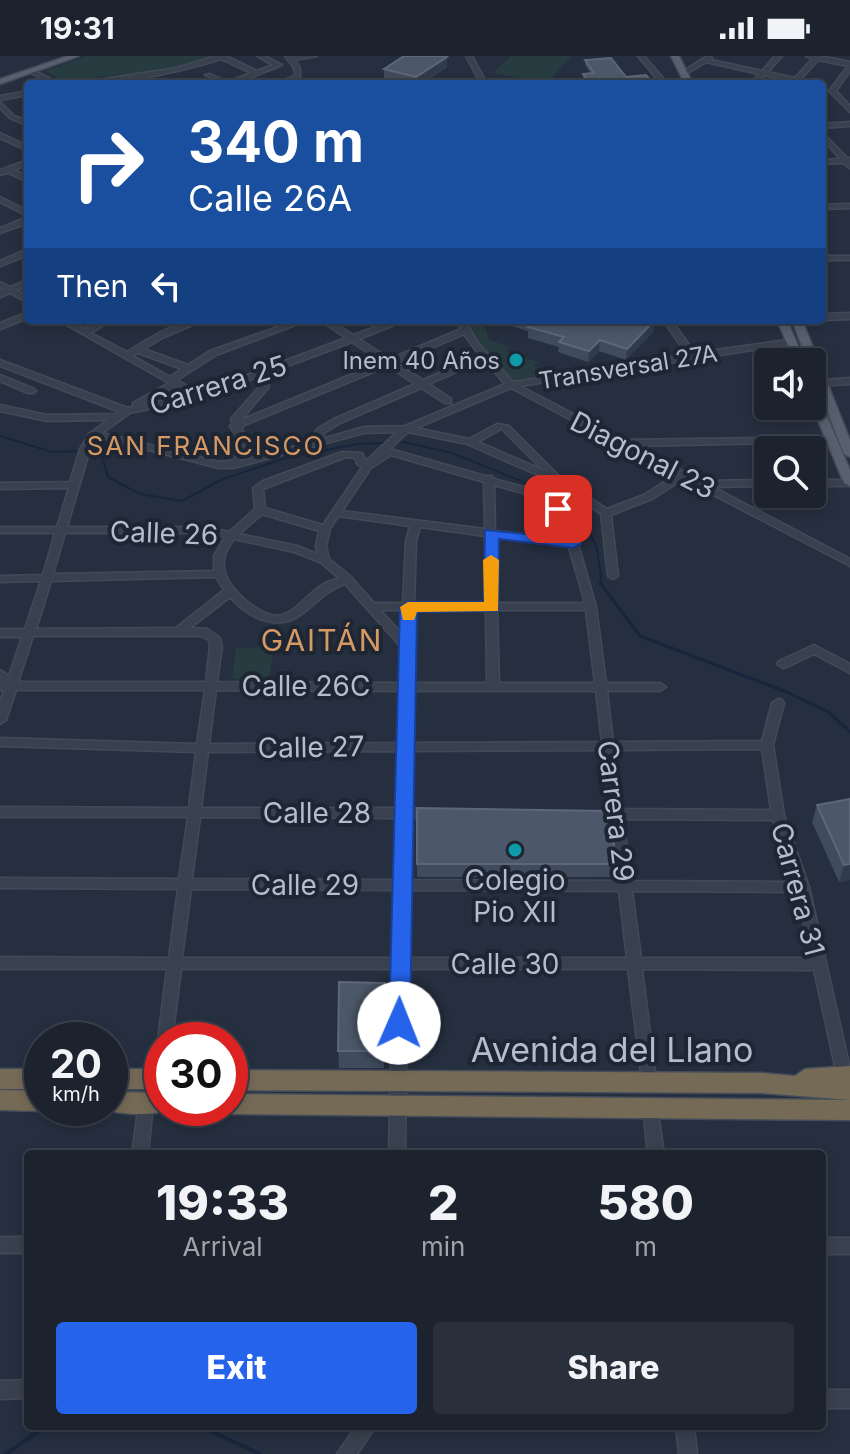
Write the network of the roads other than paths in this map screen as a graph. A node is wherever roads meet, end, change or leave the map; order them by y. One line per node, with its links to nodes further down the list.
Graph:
1 (60, 56): 25 (main road)
2 (75, 56): 19 (main road)
3 (222, 56): 16 (street); 24 (street)
4 (260, 56): 18 (street)
5 (314, 56): 13 (street)
6 (469, 56): 33 (street)
7 (641, 56): 34 (street)
8 (666, 56): 35 (main road)
9 (675, 56): 22 (main road)
10 (712, 56): 15 (street)
11 (779, 56): 20 (street)
12 (813, 57): 17 (street); 39 (street)
13 (290, 58): 32 (street)
14 (242, 59): 16 (street)
15 (704, 60): 20 (street); 22 (street)
16 (234, 62): 21 (street)
17 (850, 66): 41 (street)
18 (268, 69): 21 (street); 31 (street)
19 (31, 71): 25 (main road); 26 (street)
20 (760, 72): 37 (street); 38 (street)
21 (256, 73): 30 (street)
22 (684, 73): 36 (main road)
23 (208, 75): 29 (street)
24 (110, 78): 27 (street); 28 (street)
25 (0, 79)
26 (49, 80)
27 (98, 80)
28 (114, 80)
29 (219, 80)
30 (238, 80)
31 (282, 80)
32 (289, 80)
33 (482, 80)
34 (662, 80)
35 (677, 80)
36 (687, 80)
37 (755, 80)
38 (788, 80)
39 (796, 80)
40 (826, 86): 41 (street)
41 (836, 90): 42 (street); 45 (street)
42 (826, 91)
43 (24, 94): 44 (street)
44 (0, 101): 46 (street)
45 (850, 110)
46 (24, 122)
47 (850, 124): 48 (street)
48 (826, 126)
49 (0, 135): 51 (street)
50 (826, 138): 53 (street)
51 (24, 147)
52 (826, 162): 53 (street)
53 (848, 162)
54 (24, 164): 55 (street)
55 (4, 171): 56 (street)
56 (24, 178)
57 (0, 199): 60 (street)
58 (826, 204): 59 (street)
59 (850, 206)
60 (24, 214)
61 (24, 219): 62 (street)
62 (0, 231)
63 (24, 254): 66 (street)
64 (826, 258): 65 (street)
65 (850, 258)
66 (0, 264)
67 (0, 284): 69 (street)
68 (24, 284): 69 (street)
69 (10, 290): 70 (street); 71 (street)
70 (0, 294)
71 (24, 298)
72 (850, 316): 74 (street)
73 (24, 317): 85 (street)
74 (826, 317)
75 (70, 324): 87 (street)
76 (100, 324): 87 (street)
77 (188, 324): 92 (street)
78 (294, 324): 98 (street)
79 (330, 324): 88 (street)
80 (393, 324): 88 (street, Carrera 25)
81 (462, 324): 86 (street, Diagonal 23)
82 (670, 324): 95 (street)
83 (784, 324): 89 (main road)
84 (799, 324): 91 (main road)
85 (0, 326)
86 (465, 331): 94 (street, Diagonal 23); 97 (street)
87 (86, 332): 93 (street)
88 (354, 339): 97 (street); 100 (street, Carrera 25)
89 (791, 341): 90 (main road); 95 (street, Transversal 27A)
90 (794, 348)
91 (808, 348)
92 (137, 350): 93 (street); 98 (street)
93 (127, 356): 102 (street)
94 (484, 357): 104 (street); 106 (street, Diagonal 23)
95 (693, 357): 106 (street, Transversal 27A)
96 (0, 363): 99 (street)
97 (392, 363): 104 (street); 115 (street)
98 (187, 368): 102 (street)
99 (21, 371): 101 (street); 112 (street)
100 (262, 375): 109 (street, Carrera 25); 115 (street)
101 (2, 379): 107 (street)
102 (174, 381): 109 (street); 112 (street)
103 (850, 381): 105 (street)
104 (423, 383): 110 (street); 114 (street)
105 (826, 383)
106 (511, 385): 117 (street, Transversal 27A); 122 (street, Diagonal 23)
107 (31, 391)
108 (826, 395): 123 (main road)
109 (198, 396): 112 (street, Carrera 25)
110 (448, 401)
111 (0, 408): 112 (street)
112 (122, 414): 118 (street, Carrera 25)
113 (823, 420): 119 (main road)
114 (337, 421): 116 (street); 120 (street)
115 (235, 426): 124 (street)
116 (364, 430): 117 (street); 120 (street)
117 (402, 432): 121 (street); 125 (street)
118 (94, 434): 124 (street); 133 (street, Carrera 25)
119 (830, 439): 122 (street); 131 (main road)
120 (316, 442): 124 (street)
121 (470, 442): 128 (street); 128 (street)
122 (620, 443): 126 (street, Diagonal 23)
123 (850, 454)
124 (233, 465)
125 (367, 466): 127 (street); 135 (street); 136 (street)
126 (681, 476): 132 (street, Diagonal 23); 137 (street)
127 (489, 478): 142 (street); 144 (street, Carrera 29)
128 (559, 481): 137 (street)
129 (754, 483): 132 (street)
130 (826, 483): 131 (street)
131 (850, 483)
132 (698, 484): 146 (street, Diagonal 23)
133 (73, 485): 134 (street); 141 (street, Carrera 25)
134 (0, 486)
135 (260, 510): 139 (street); 143 (street)
136 (336, 513): 138 (street); 139 (street)
137 (606, 513): 148 (street)
138 (416, 523): 142 (street); 154 (street)
139 (325, 529): 145 (street)
140 (0, 530): 141 (street, Calle 26)
141 (60, 531): 143 (street, Calle 26); 149 (street, Carrera 25)
142 (491, 533): 144 (street); 155 (street)
143 (231, 535): 145 (street, Calle 26); 147 (street)
144 (573, 544): 156 (street, Carrera 29)
145 (324, 560): 151 (street)
146 (850, 563)
147 (219, 574): 149 (street); 152 (street)
148 (613, 576)
149 (47, 578): 150 (street); 157 (street, Carrera 25)
150 (0, 579)
151 (347, 579): 152 (street); 153 (street)
152 (231, 590): 158 (street)
153 (371, 606): 154 (street); 160 (street)
154 (408, 607): 155 (street); 160 (street)
155 (492, 607): 156 (street); 167 (street)
156 (591, 607): 168 (street, Carrera 29)
157 (28, 632): 158 (street); 159 (street); 164 (street, Carrera 25)
158 (179, 632): 165 (street)
159 (0, 633)
160 (408, 648): 166 (street)
161 (783, 664): 162 (street)
162 (850, 669)
163 (0, 674): 164 (street)
164 (6, 686): 165 (street, Calle 26C); 171 (street, Carrera 25)
165 (211, 686): 166 (street, Calle 26C); 175 (street)
166 (405, 687): 167 (street, Calle 26C); 176 (street)
167 (493, 687): 168 (street, Calle 26C)
168 (601, 687): 169 (street, Calle 26C); 173 (street, Carrera 29)
169 (660, 687)
170 (778, 703): 174 (street, Carrera 31)
171 (0, 720)
172 (0, 742): 175 (street, Calle 27)
173 (608, 745): 174 (street, Calle 27); 176 (street, Calle 27); 182 (street, Carrera 29)
174 (767, 745): 183 (street, Carrera 31)
175 (202, 748): 176 (street, Calle 27); 178 (street)
176 (404, 748): 179 (street)
177 (0, 812): 178 (street, Calle 28)
178 (195, 813): 179 (street, Calle 28); 185 (street)
179 (403, 813): 180 (street, Calle 28); 186 (street)
180 (448, 813)
181 (601, 814): 182 (street)
182 (616, 814): 183 (street); 187 (street, Carrera 29)
183 (778, 815): 188 (street, Carrera 31)
184 (0, 883): 185 (street, Calle 29)
185 (186, 884): 186 (street, Calle 29); 190 (street)
186 (402, 885): 187 (street, Calle 29); 191 (street)
187 (625, 886): 188 (street, Calle 29); 192 (street, Carrera 29)
188 (802, 887): 193 (street, Carrera 31)
189 (0, 963): 190 (street, Calle 30)
190 (175, 963): 191 (street, Calle 30); 194 (street)
191 (400, 964): 192 (street, Calle 30); 200 (street)
192 (635, 964): 193 (street, Calle 30); 199 (street, Carrera 29)
193 (818, 964): 198 (street, Carrera 31)
194 (167, 1022)
195 (0, 1079): 196 (highway)
196 (24, 1079)
197 (248, 1080): 200 (highway, Avenida del Llano)
198 (848, 1080): 199 (highway, Avenida del Llano)
199 (649, 1081): 200 (highway, Avenida del Llano)
200 (399, 1082): 205 (street)
201 (0, 1100): 202 (highway)
202 (24, 1101)
203 (248, 1104): 205 (highway, Avenida del Llano)
204 (650, 1107): 205 (highway, Avenida del Llano); 206 (highway, Avenida del Llano); 210 (street)
205 (398, 1108): 209 (street)
206 (850, 1110)
207 (148, 1126): 208 (street)
208 (141, 1150)
209 (397, 1150)
210 (655, 1150)
211 (0, 1245): 212 (street)
212 (24, 1245)
213 (826, 1246): 214 (street)
214 (850, 1246)
215 (24, 1389): 216 (street)
216 (0, 1390)
217 (826, 1399): 218 (street)
218 (850, 1399)
219 (364, 1430): 221 (street)
220 (685, 1430): 222 (street)
221 (346, 1454)
222 (688, 1454)

